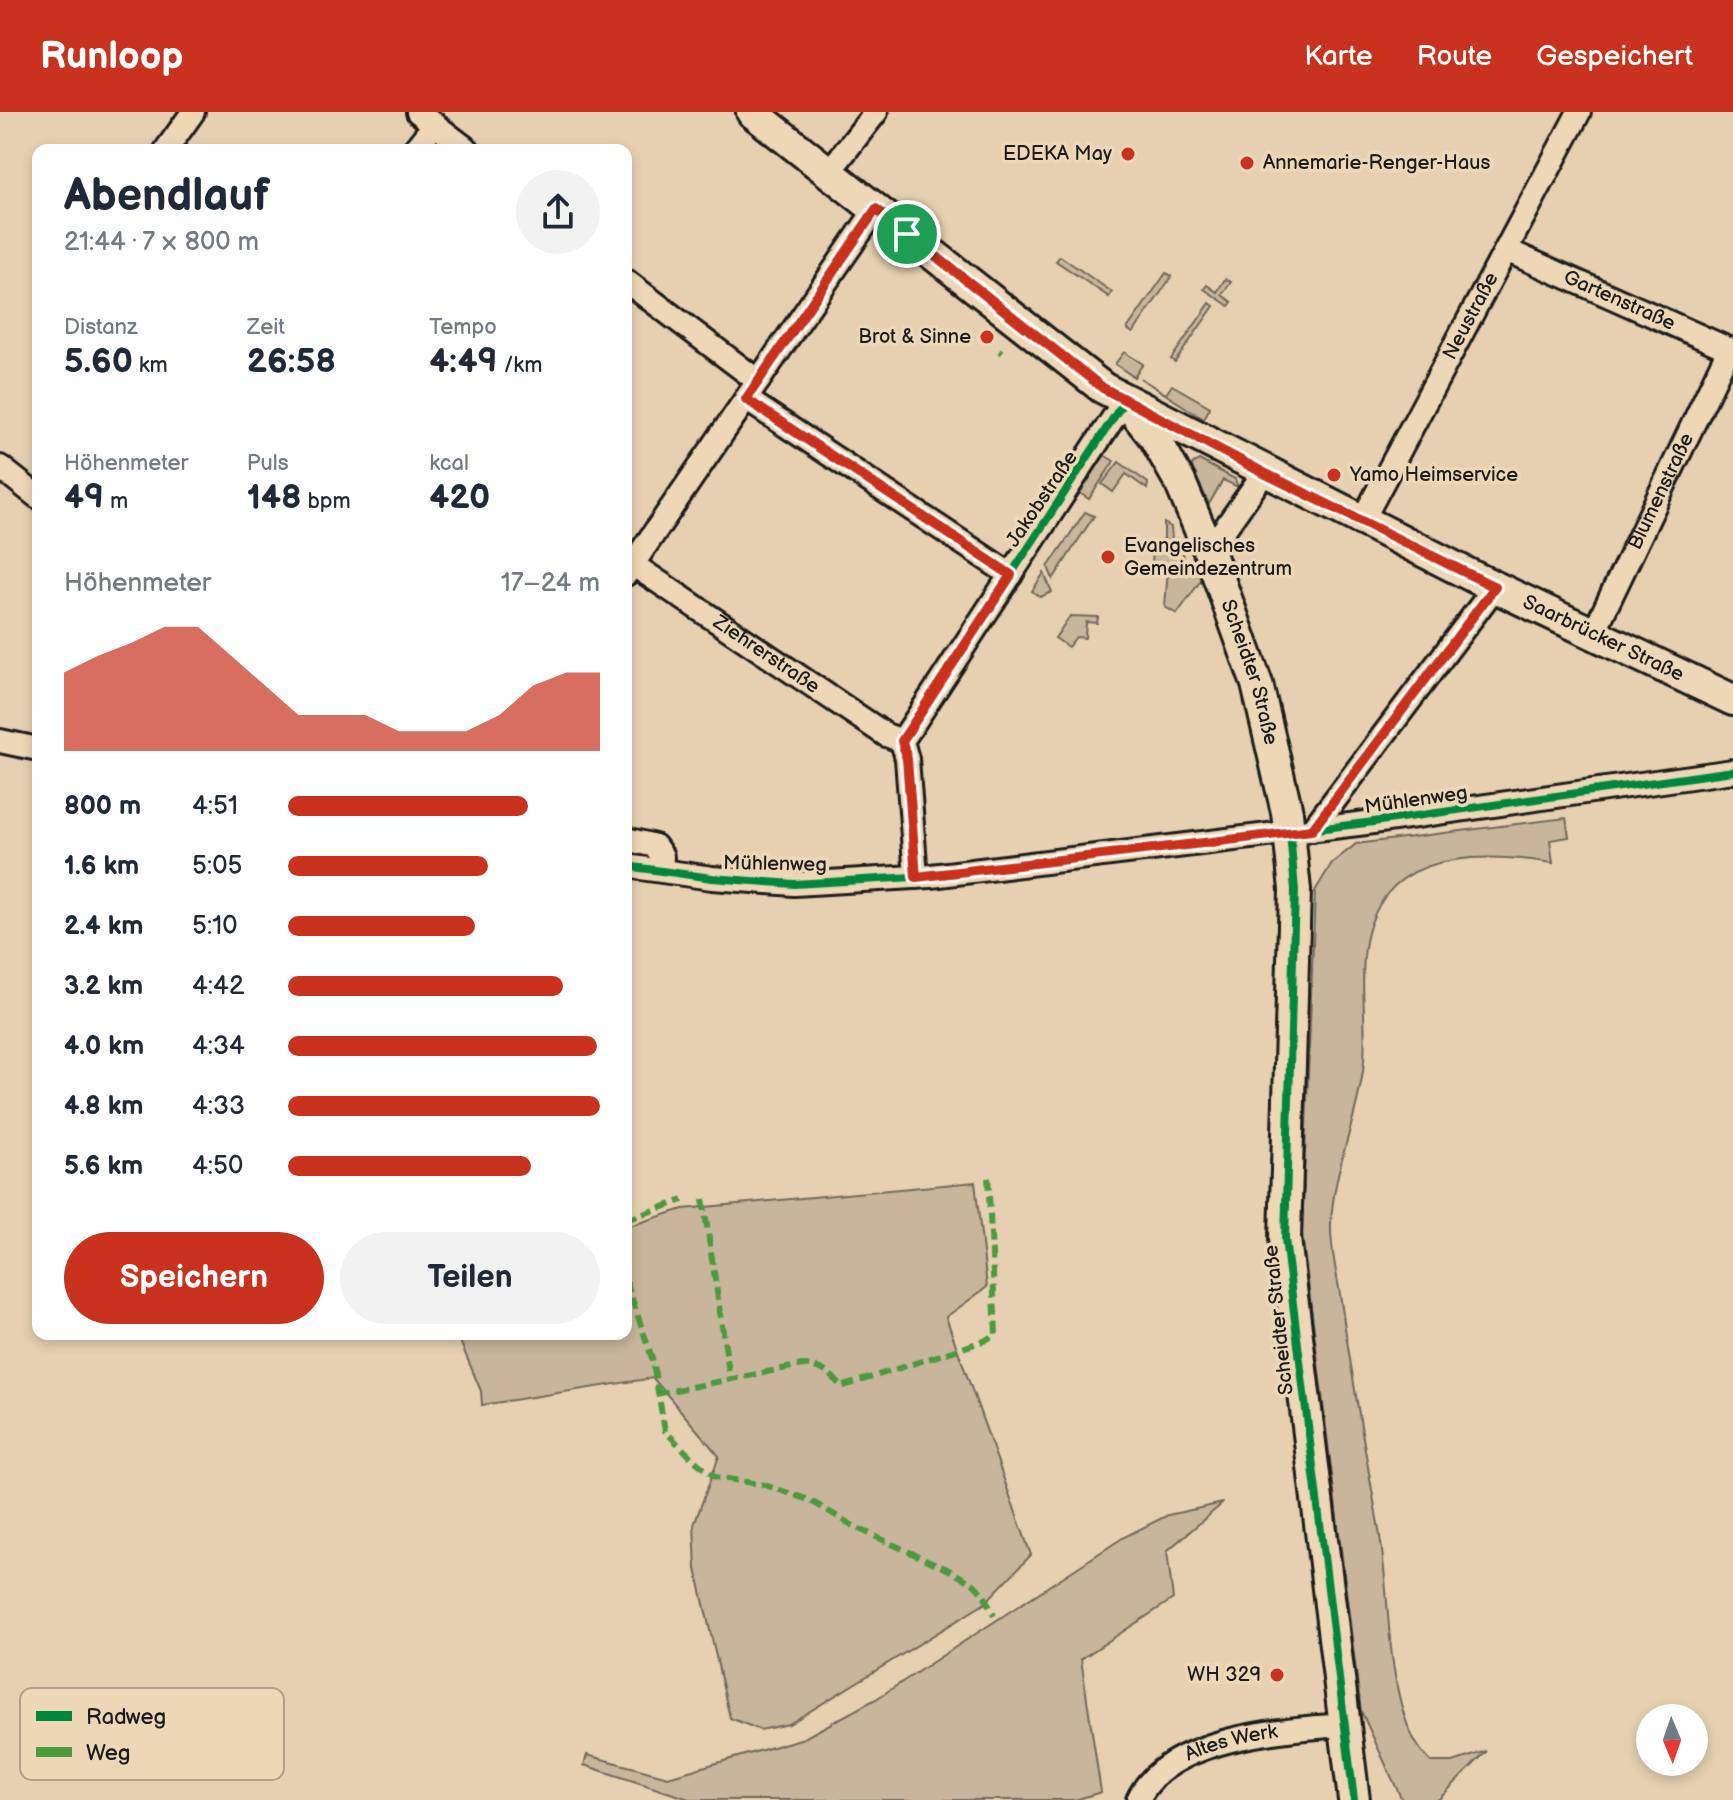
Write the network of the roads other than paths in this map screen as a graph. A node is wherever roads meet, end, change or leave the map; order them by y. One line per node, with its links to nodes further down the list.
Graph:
1 (193, 112): 6 (street)
2 (752, 112): 9 (main road, Saarbrücker Straße)
3 (876, 112): 9 (street)
4 (1579, 112): 11 (street, Neustraße)
5 (426, 118): 7 (street); 8 (street)
6 (170, 144)
7 (416, 144)
8 (460, 144)
9 (829, 172): 10 (main road, Saarbrücker Straße)
10 (876, 209): 14 (street); 15 (main road, Saarbrücker Straße)
11 (1506, 250): 13 (street, Gartenstraße); 19 (street, Neustraße)
12 (632, 286): 14 (street)
13 (1731, 350): 25 (street, Blumenstraße)
14 (752, 390): 21 (street); 23 (street)
15 (1125, 400): 17 (main road, Saarbrücker Straße); 20 (main road, Scheidter Straße); 23 (street, Jakobstraße)
16 (0, 467): 18 (street)
17 (1264, 473): 19 (main road, Saarbrücker Straße); 20 (street)
18 (32, 492)
19 (1362, 521): 24 (main road, Saarbrücker Straße)
20 (1209, 551): 31 (main road, Scheidter Straße)
21 (632, 565)
22 (632, 571): 28 (street, Ziehrerstraße)
23 (1011, 575): 28 (street, Jakobstraße)
24 (1495, 587): 25 (main road, Saarbrücker Straße); 31 (street)
25 (1593, 634): 26 (main road, Saarbrücker Straße)
26 (1733, 700)
27 (0, 741): 29 (street)
28 (902, 741): 35 (street)
29 (32, 748)
30 (1733, 771): 31 (street, Mühlenweg)
31 (1301, 832): 35 (street, Mühlenweg); 36 (main road, Scheidter Straße)
32 (632, 840): 34 (street)
33 (632, 867): 34 (street, Mühlenweg)
34 (661, 870): 35 (street, Mühlenweg)
35 (916, 877)
36 (1345, 1725): 37 (street, Altes Werk); 38 (main road, Scheidter Straße)
37 (1138, 1800)
38 (1354, 1800)

